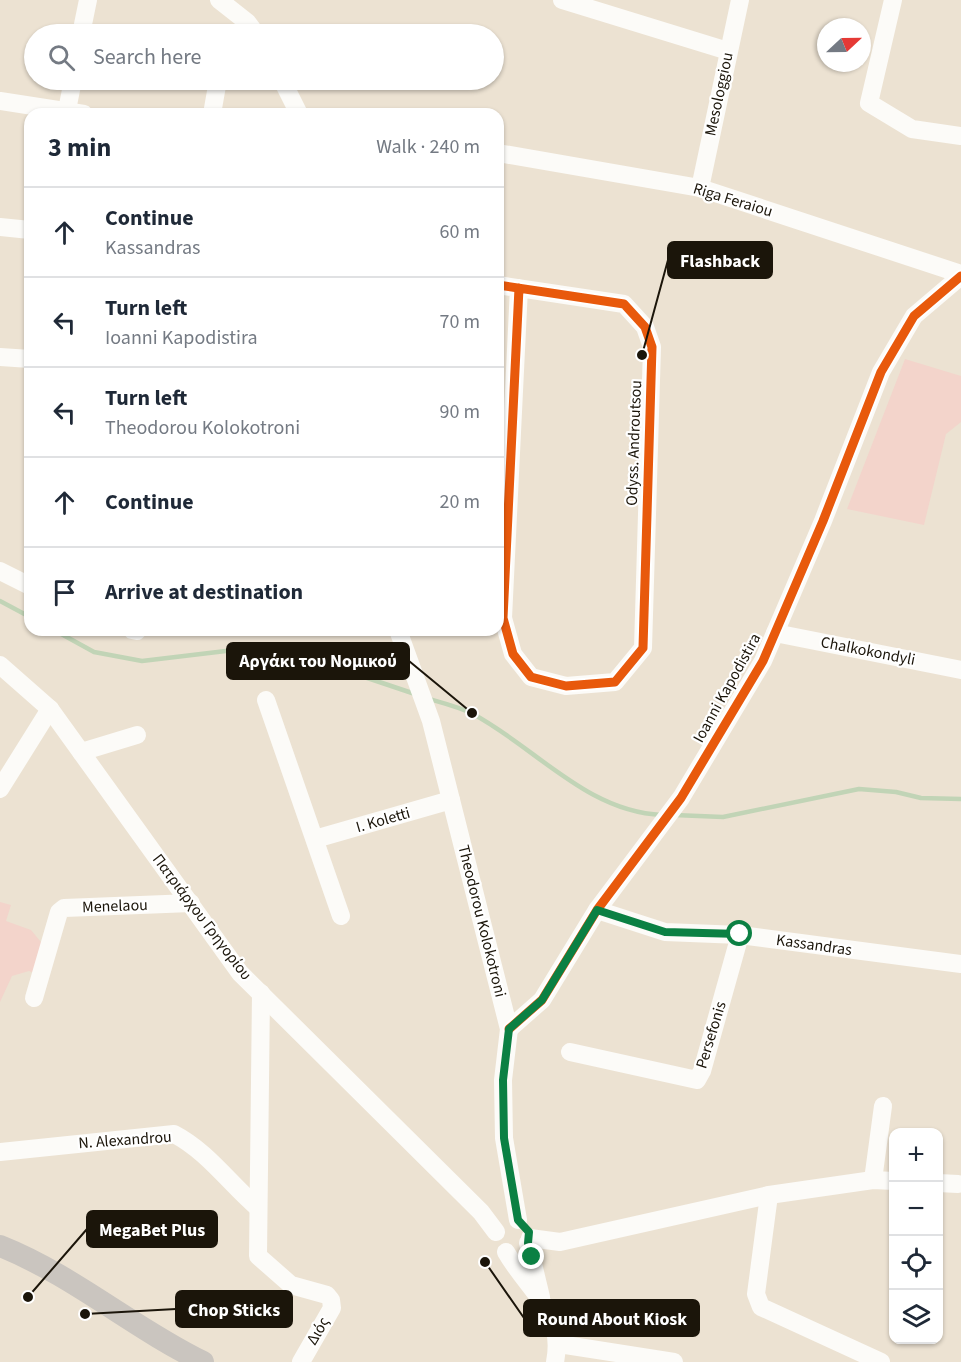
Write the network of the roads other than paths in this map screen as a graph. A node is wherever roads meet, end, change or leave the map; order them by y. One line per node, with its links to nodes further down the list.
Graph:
1 (88, 0): 7 (street)
2 (219, 0): 8 (street)
3 (562, 0): 6 (street)
4 (740, 0): 9 (street, Mesologgiou)
5 (893, 0): 18 (street)
6 (596, 5): 9 (street)
7 (83, 24)
8 (248, 24)
9 (728, 51): 20 (street, Mesologgiou)
10 (74, 90): 15 (street)
11 (216, 90): 16 (street)
12 (287, 90): 17 (street)
13 (0, 101): 14 (street)
14 (48, 108)
15 (76, 108)
16 (213, 108)
17 (295, 108)
18 (961, 136)
19 (504, 154): 20 (street, Riga Feraiou)
20 (700, 188): 23 (street, Riga Feraiou)
21 (0, 227): 22 (street)
22 (24, 229)
23 (961, 275): 32 (street, Ioanni Kapodistira)
24 (504, 286): 25 (street, Odyss. Androutsou)
25 (519, 288): 30 (street, Odyss. Androutsou); 31 (street, Odyss. Androutsou)
26 (0, 357): 27 (street)
27 (24, 359)
28 (0, 571): 29 (street)
29 (24, 583)
30 (504, 597)
31 (504, 622)
32 (775, 633): 35 (street, Chalkokondyli); 44 (street, Ioanni Kapodistira)
33 (400, 636): 41 (street, Theodorou Kolokotroni)
34 (0, 665): 37 (street, Πατριάρχου Γρηγορίου)
35 (961, 670)
36 (266, 700): 42 (street)
37 (50, 710): 39 (street, Πατριάρχου Γρηγορίου); 40 (street)
38 (137, 735): 39 (street)
39 (81, 752): 43 (street, Πατριάρχου Γρηγορίου)
40 (0, 789)
41 (451, 800): 42 (street, I. Koletti); 50 (street, Theodorou Kolokotroni)
42 (315, 839): 45 (street)
43 (191, 903): 48 (street, Πατριάρχου Γρηγορίου); 49 (street, Menelaou)
44 (597, 910): 46 (street, Kassandras); 50 (street, Ioanni Kapodistira)
45 (341, 916)
46 (740, 934): 47 (street, Kassandras); 51 (street, Persefonis)
47 (961, 964)
48 (261, 993): 59 (street); 61 (street, Πατριάρχου Γρηγορίου)
49 (34, 998)
50 (509, 1029): 60 (street, Theodorou Kolokotroni)
51 (570, 1052)
52 (883, 1106): 54 (street)
53 (0, 1152): 59 (street, N. Alexandrou)
54 (873, 1180): 55 (street); 58 (street)
55 (889, 1181)
56 (943, 1183): 57 (street)
57 (957, 1184)
58 (769, 1195): 62 (street); 71 (street)
59 (258, 1208): 68 (street, Διός)
60 (518, 1220): 61 (street); 62 (street)
61 (496, 1232): 64 (street)
62 (529, 1240): 64 (street); 65 (street)
63 (0, 1246): 67 (main road)
64 (506, 1252): 65 (street)
65 (543, 1303): 66 (street)
66 (559, 1344): 69 (street); 70 (street)
67 (203, 1362)
68 (301, 1362)
69 (555, 1362)
70 (674, 1362)
71 (881, 1362)

